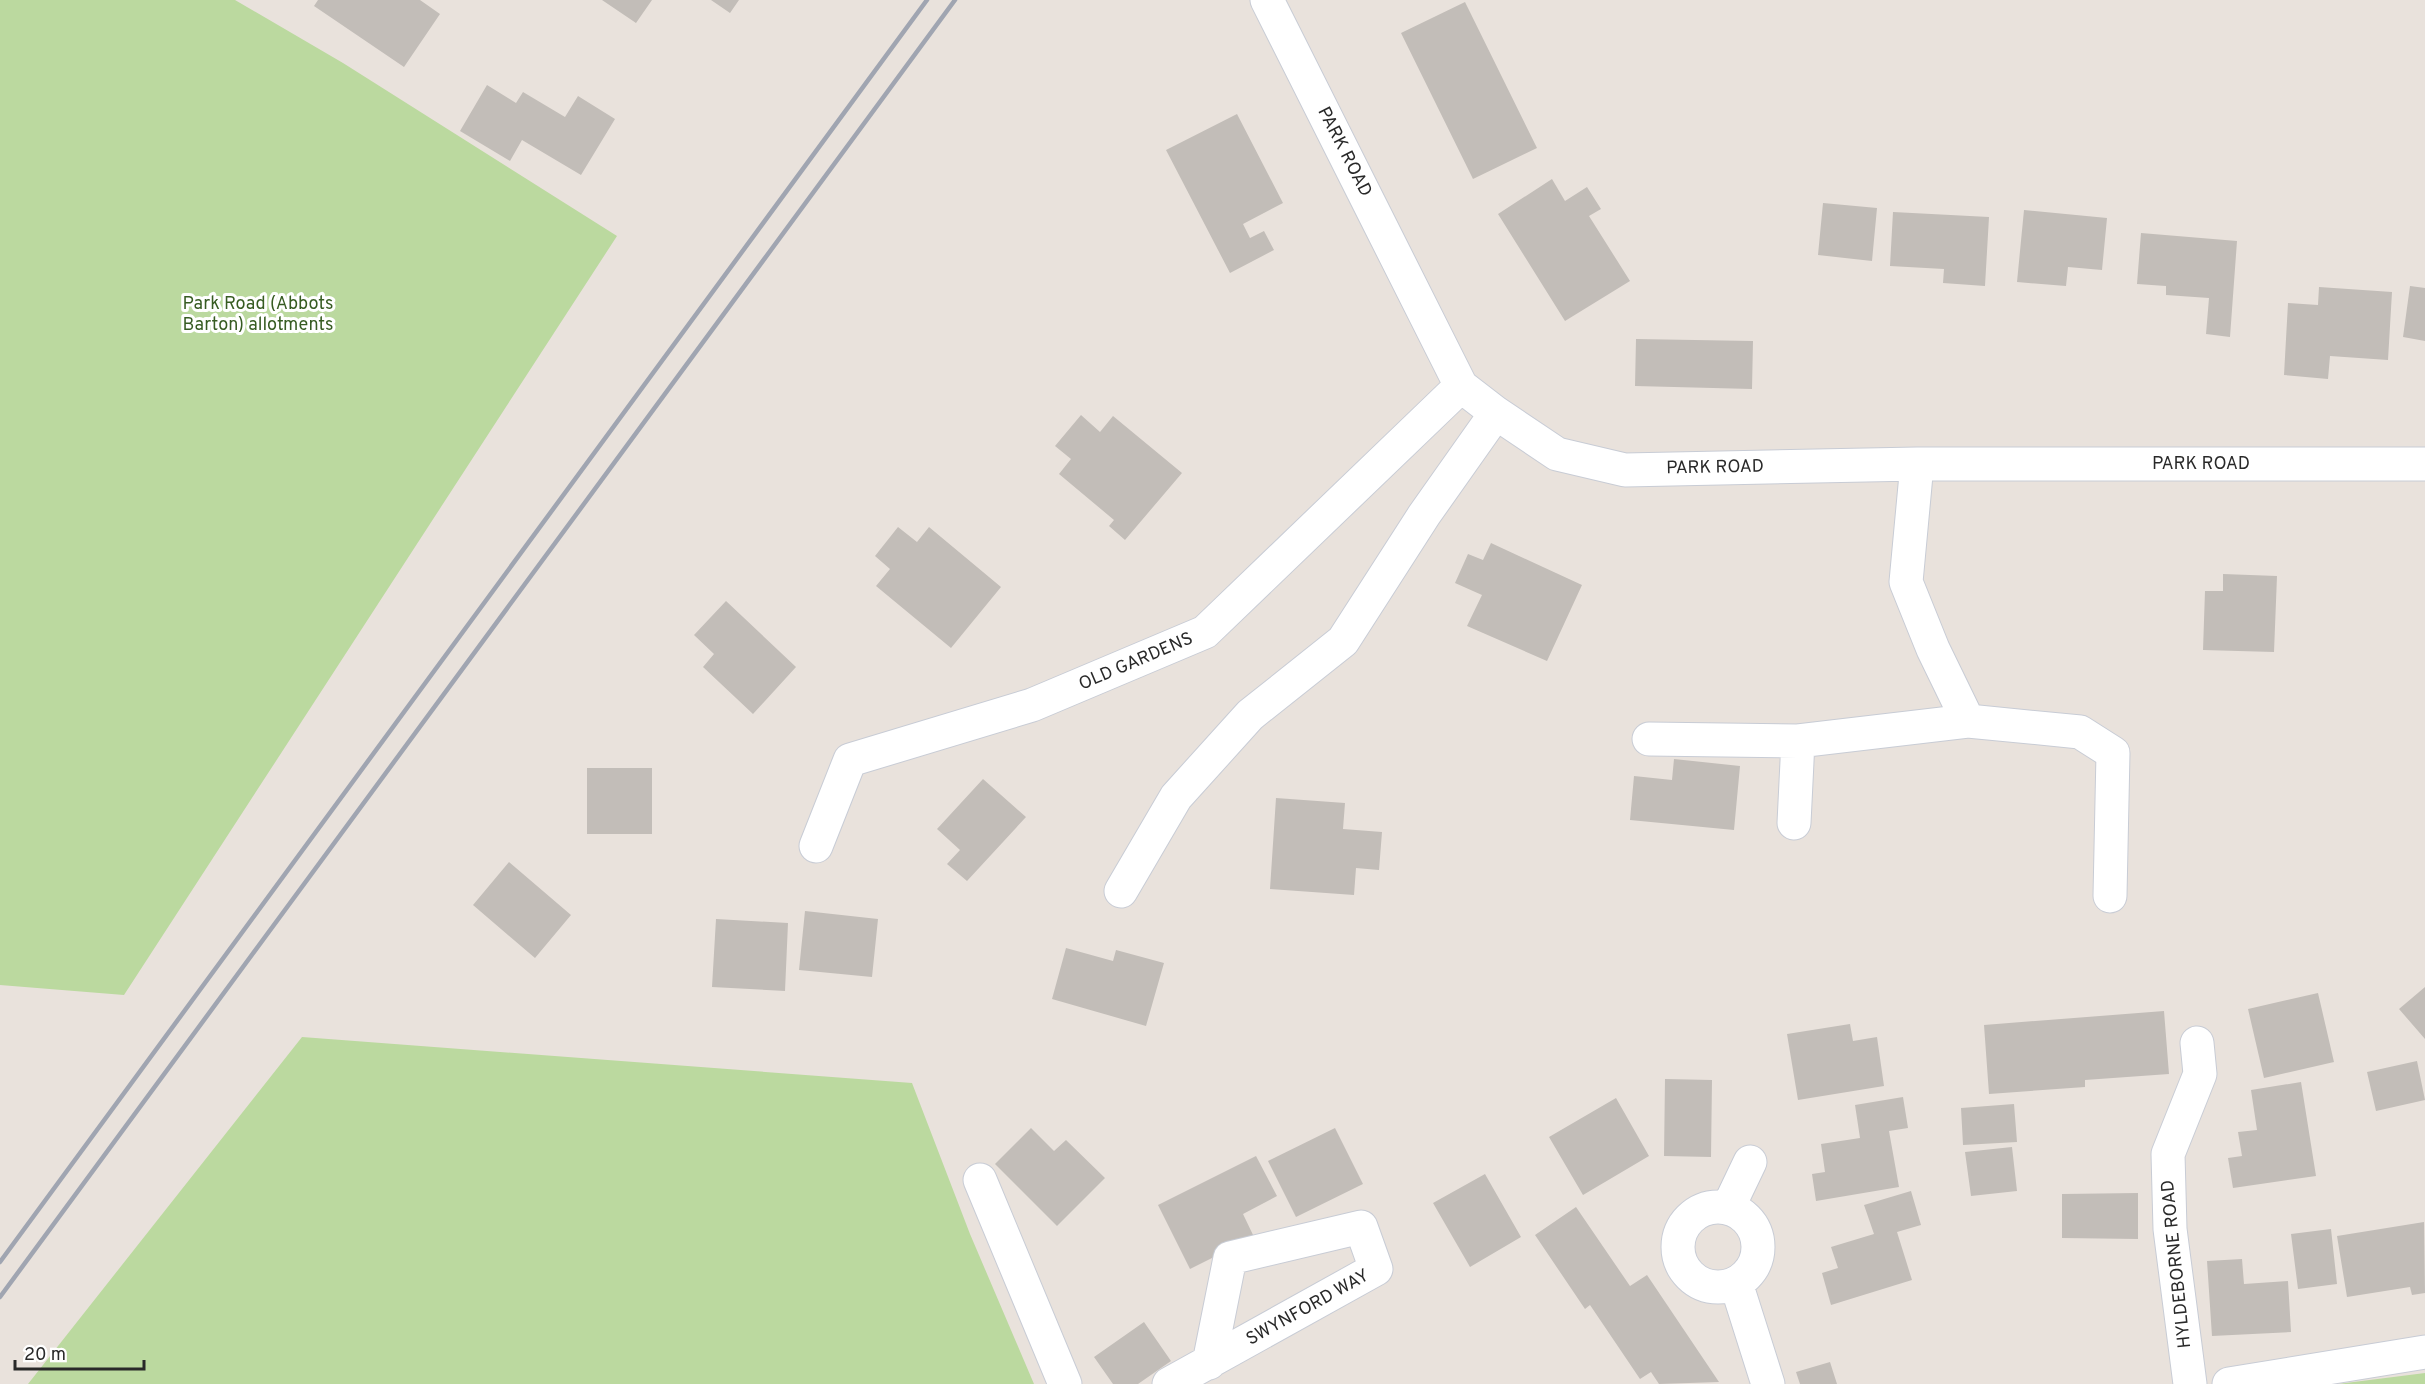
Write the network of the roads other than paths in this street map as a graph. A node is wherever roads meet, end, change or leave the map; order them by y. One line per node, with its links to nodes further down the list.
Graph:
1 (1267, 0): 2 (street, PARK ROAD)
2 (1461, 386): 3 (street, PARK ROAD); 10 (street, OLD GARDENS)
3 (1496, 413): 4 (street, PARK ROAD); 11 (street)
4 (1917, 464): 5 (street, PARK ROAD); 6 (street)
5 (2425, 464)
6 (1968, 721): 8 (street); 12 (street)
7 (1649, 739): 8 (street)
8 (1798, 741): 9 (street)
9 (1794, 823)
10 (816, 846)
11 (1121, 891)
12 (2110, 896)
13 (2197, 1043): 23 (street, HYLDEBORNE ROAD)
14 (1750, 1162): 16 (street)
15 (980, 1180): 20 (street)
16 (1728, 1208): 17 (street); 17 (street)
17 (1736, 1283): 22 (street)
18 (2425, 1352): 24 (street)
19 (1209, 1363): 19 (street, SWYNFORD WAY); 21 (street, SWYNFORD WAY)
20 (1065, 1384)
21 (1169, 1384)
22 (1768, 1384)
23 (2190, 1384)
24 (2229, 1384)

